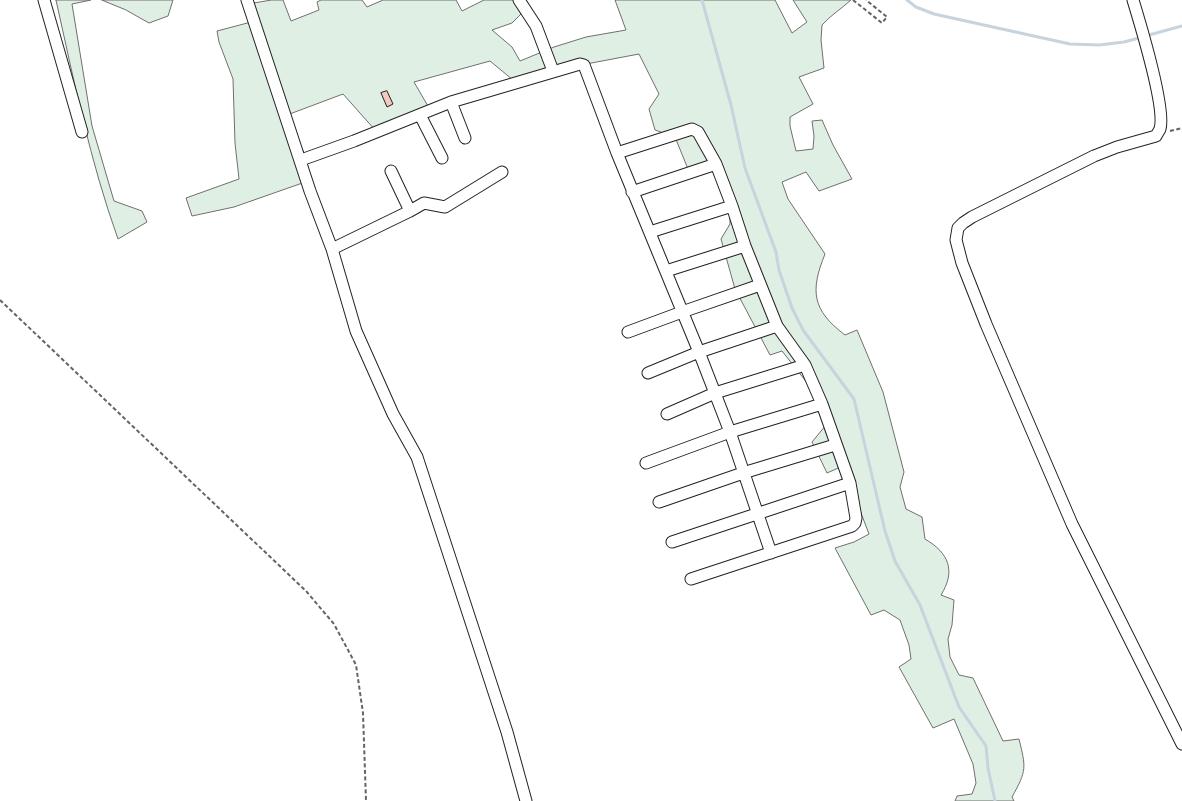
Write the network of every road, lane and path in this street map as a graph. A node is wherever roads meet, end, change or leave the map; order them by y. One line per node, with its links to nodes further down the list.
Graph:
1 (44, 0): 10 (street)
2 (247, 0): 14 (street)
3 (519, 0): 7 (street)
4 (853, 0): 5 (path)
5 (866, 0)
6 (1133, 0): 46 (street)
7 (553, 71): 8 (street); 12 (street)
8 (451, 102): 9 (street); 11 (street)
9 (420, 115): 13 (street); 14 (street)
10 (82, 132)
11 (465, 138)
12 (617, 153): 15 (street); 18 (street)
13 (442, 158)
14 (301, 160): 23 (street)
15 (716, 164): 18 (street); 19 (street)
16 (391, 171): 20 (street)
17 (502, 172): 20 (street)
18 (632, 192): 21 (street)
19 (732, 206): 21 (street); 22 (street)
20 (410, 211): 23 (street)
21 (650, 232): 24 (street)
22 (745, 246): 24 (street); 25 (street)
23 (332, 249): 48 (street)
24 (666, 271): 27 (street)
25 (760, 285): 27 (street); 28 (street)
26 (0, 300): 47 (path)
27 (682, 312): 29 (street); 30 (street)
28 (777, 326): 30 (street); 31 (street)
29 (628, 332)
30 (699, 352): 32 (street); 33 (street)
31 (805, 365): 33 (street); 34 (street)
32 (648, 373)
33 (715, 393): 35 (street); 36 (street)
34 (822, 404): 36 (street); 37 (street)
35 (667, 414)
36 (730, 432): 38 (street); 39 (street)
37 (835, 444): 39 (street); 40 (street)
38 (646, 463)
39 (743, 473): 41 (street); 42 (street)
40 (850, 483): 42 (street); 44 (street)
41 (658, 502)
42 (757, 513): 43 (street); 44 (street)
43 (672, 542)
44 (771, 553): 45 (street)
45 (691, 579)
46 (1182, 744)
47 (366, 801)
48 (526, 801)

